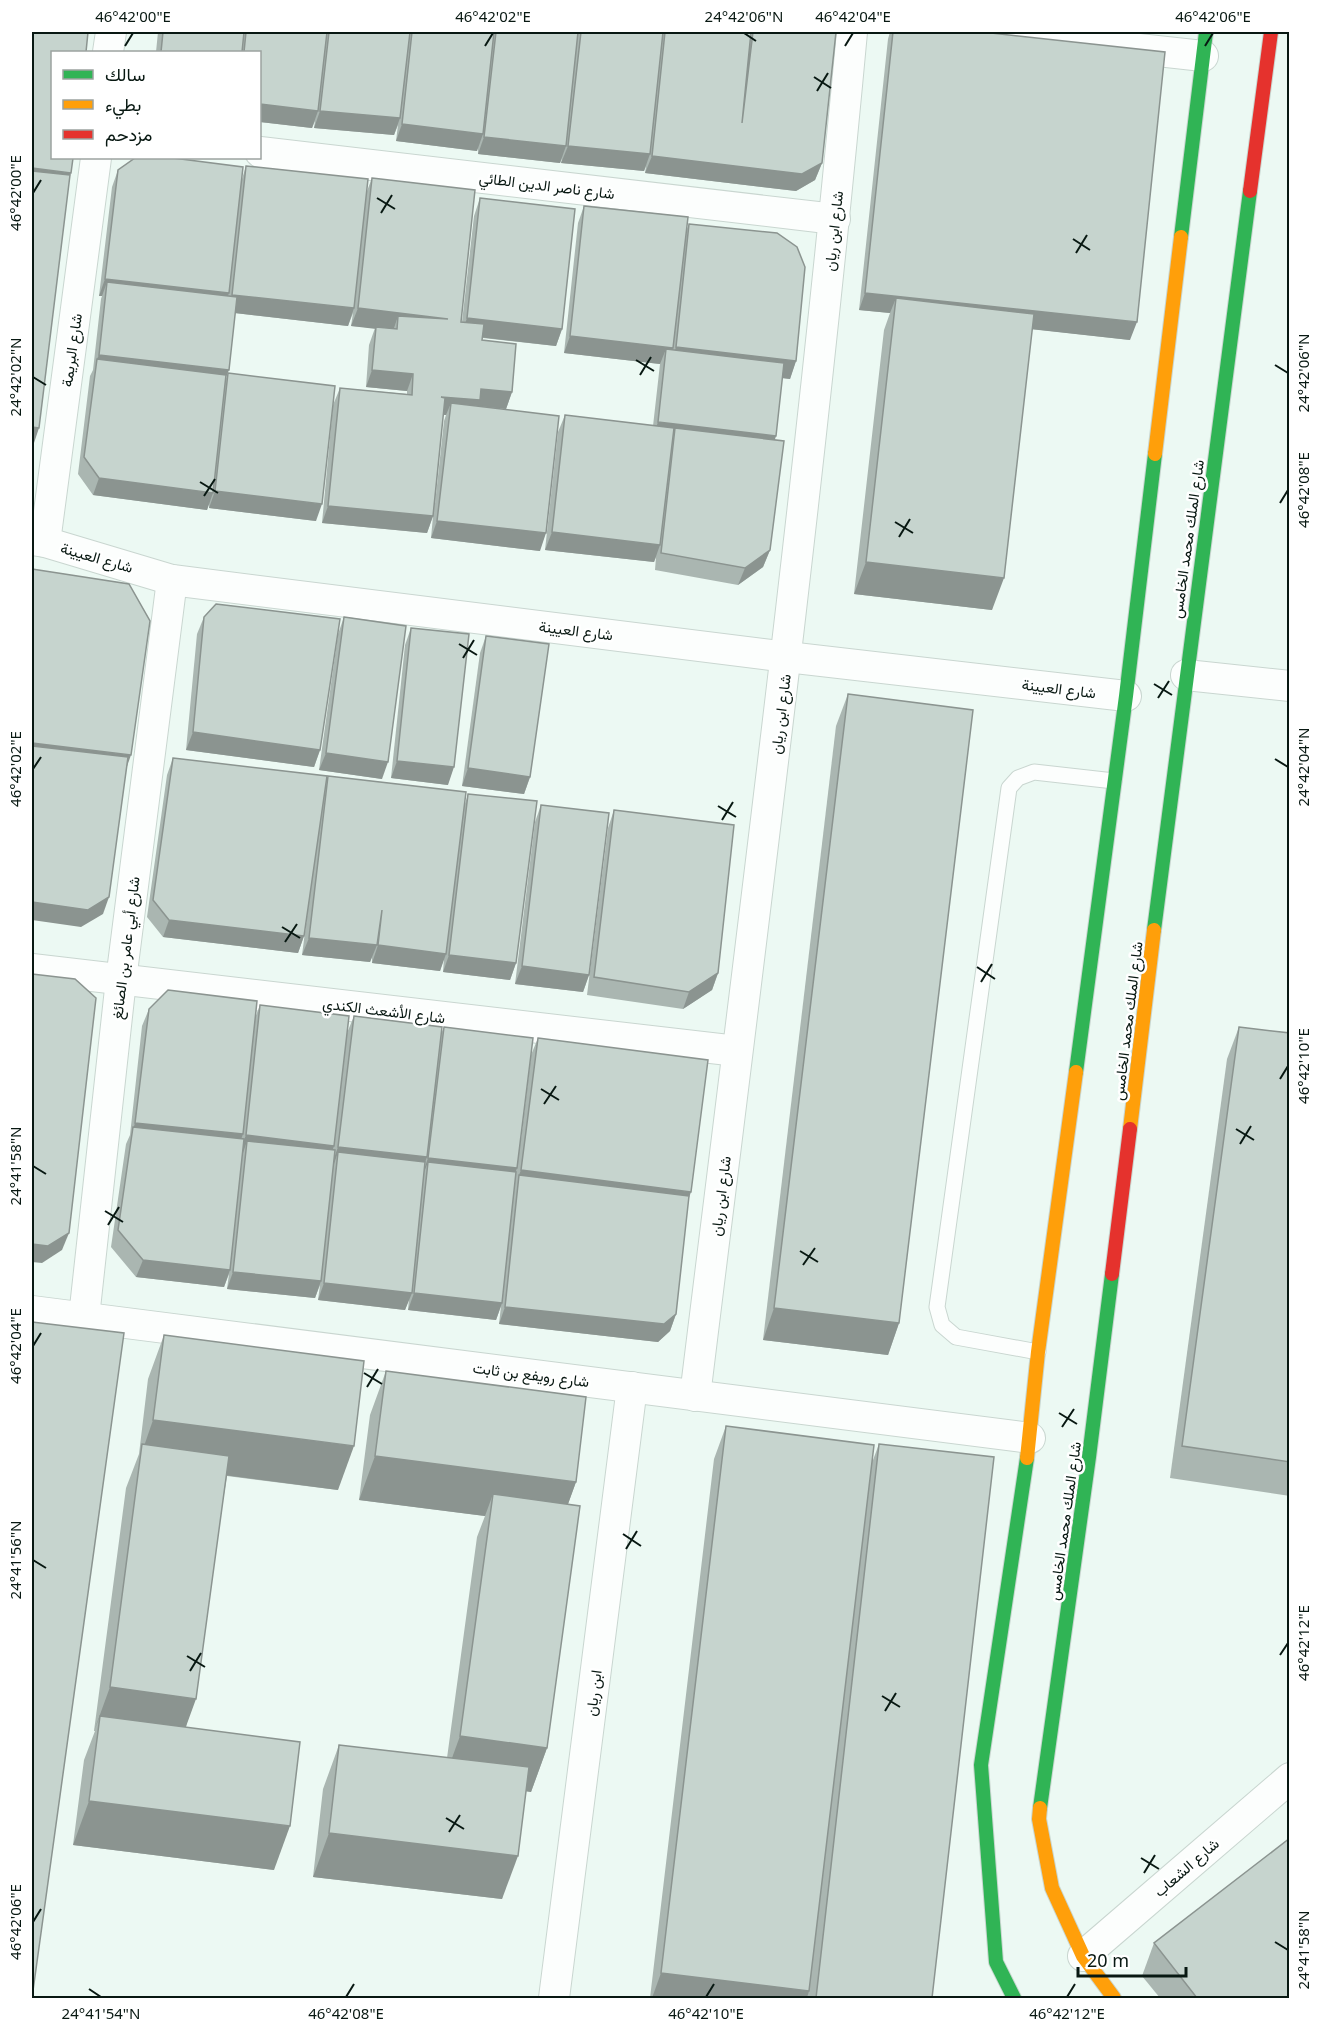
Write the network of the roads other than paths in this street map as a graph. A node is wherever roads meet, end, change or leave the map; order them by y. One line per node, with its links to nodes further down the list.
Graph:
1 (111, 32): 6 (street)
2 (852, 32): 9 (street, شارع ابن ريان)
3 (984, 32): 5 (street)
4 (1271, 32): 13 (street, شارع الملك محمد الخامس)
5 (1205, 44): 15 (street)
6 (108, 51)
7 (261, 152): 9 (street, شارع ناصر الدين الطائي)
8 (96, 159): 10 (street, شارع البريمة)
9 (835, 219): 12 (street, شارع ابن ريان)
10 (38, 541): 11 (street, شارع العيينة)
11 (172, 580): 12 (street, شارع العيينة); 18 (street, شارع أبي عامر بن الصائغ)
12 (787, 657): 15 (street, شارع العيينة); 19 (street, شارع ابن ريان)
13 (1186, 675): 14 (street); 27 (street, شارع الملك محمد الخامس)
14 (1290, 686)
15 (1126, 696): 16 (street)
16 (1114, 781): 22 (street); 22 (lane)
17 (32, 969): 18 (street, شارع الأشعث الكندي)
18 (121, 980): 19 (street, شارع الأشعث الكندي); 21 (street, شارع أبي عامر بن الصائغ)
19 (737, 1051): 24 (street, شارع ابن ريان)
20 (32, 1311): 21 (street, شارع رويفع بن ثابت)
21 (84, 1317): 23 (street, شارع رويفع بن ثابت)
22 (1038, 1352): 25 (street)
23 (632, 1387): 24 (street, شارع رويفع بن ثابت); 28 (street, ابن ريان)
24 (695, 1396): 25 (street, شارع رويفع بن ثابت)
25 (1030, 1438): 29 (street)
26 (1290, 1778): 27 (street, شارع الشعاب)
27 (1083, 1956): 30 (street, شارع الملك محمد الخامس)
28 (554, 1998)
29 (1014, 1998)
30 (1114, 1998)

